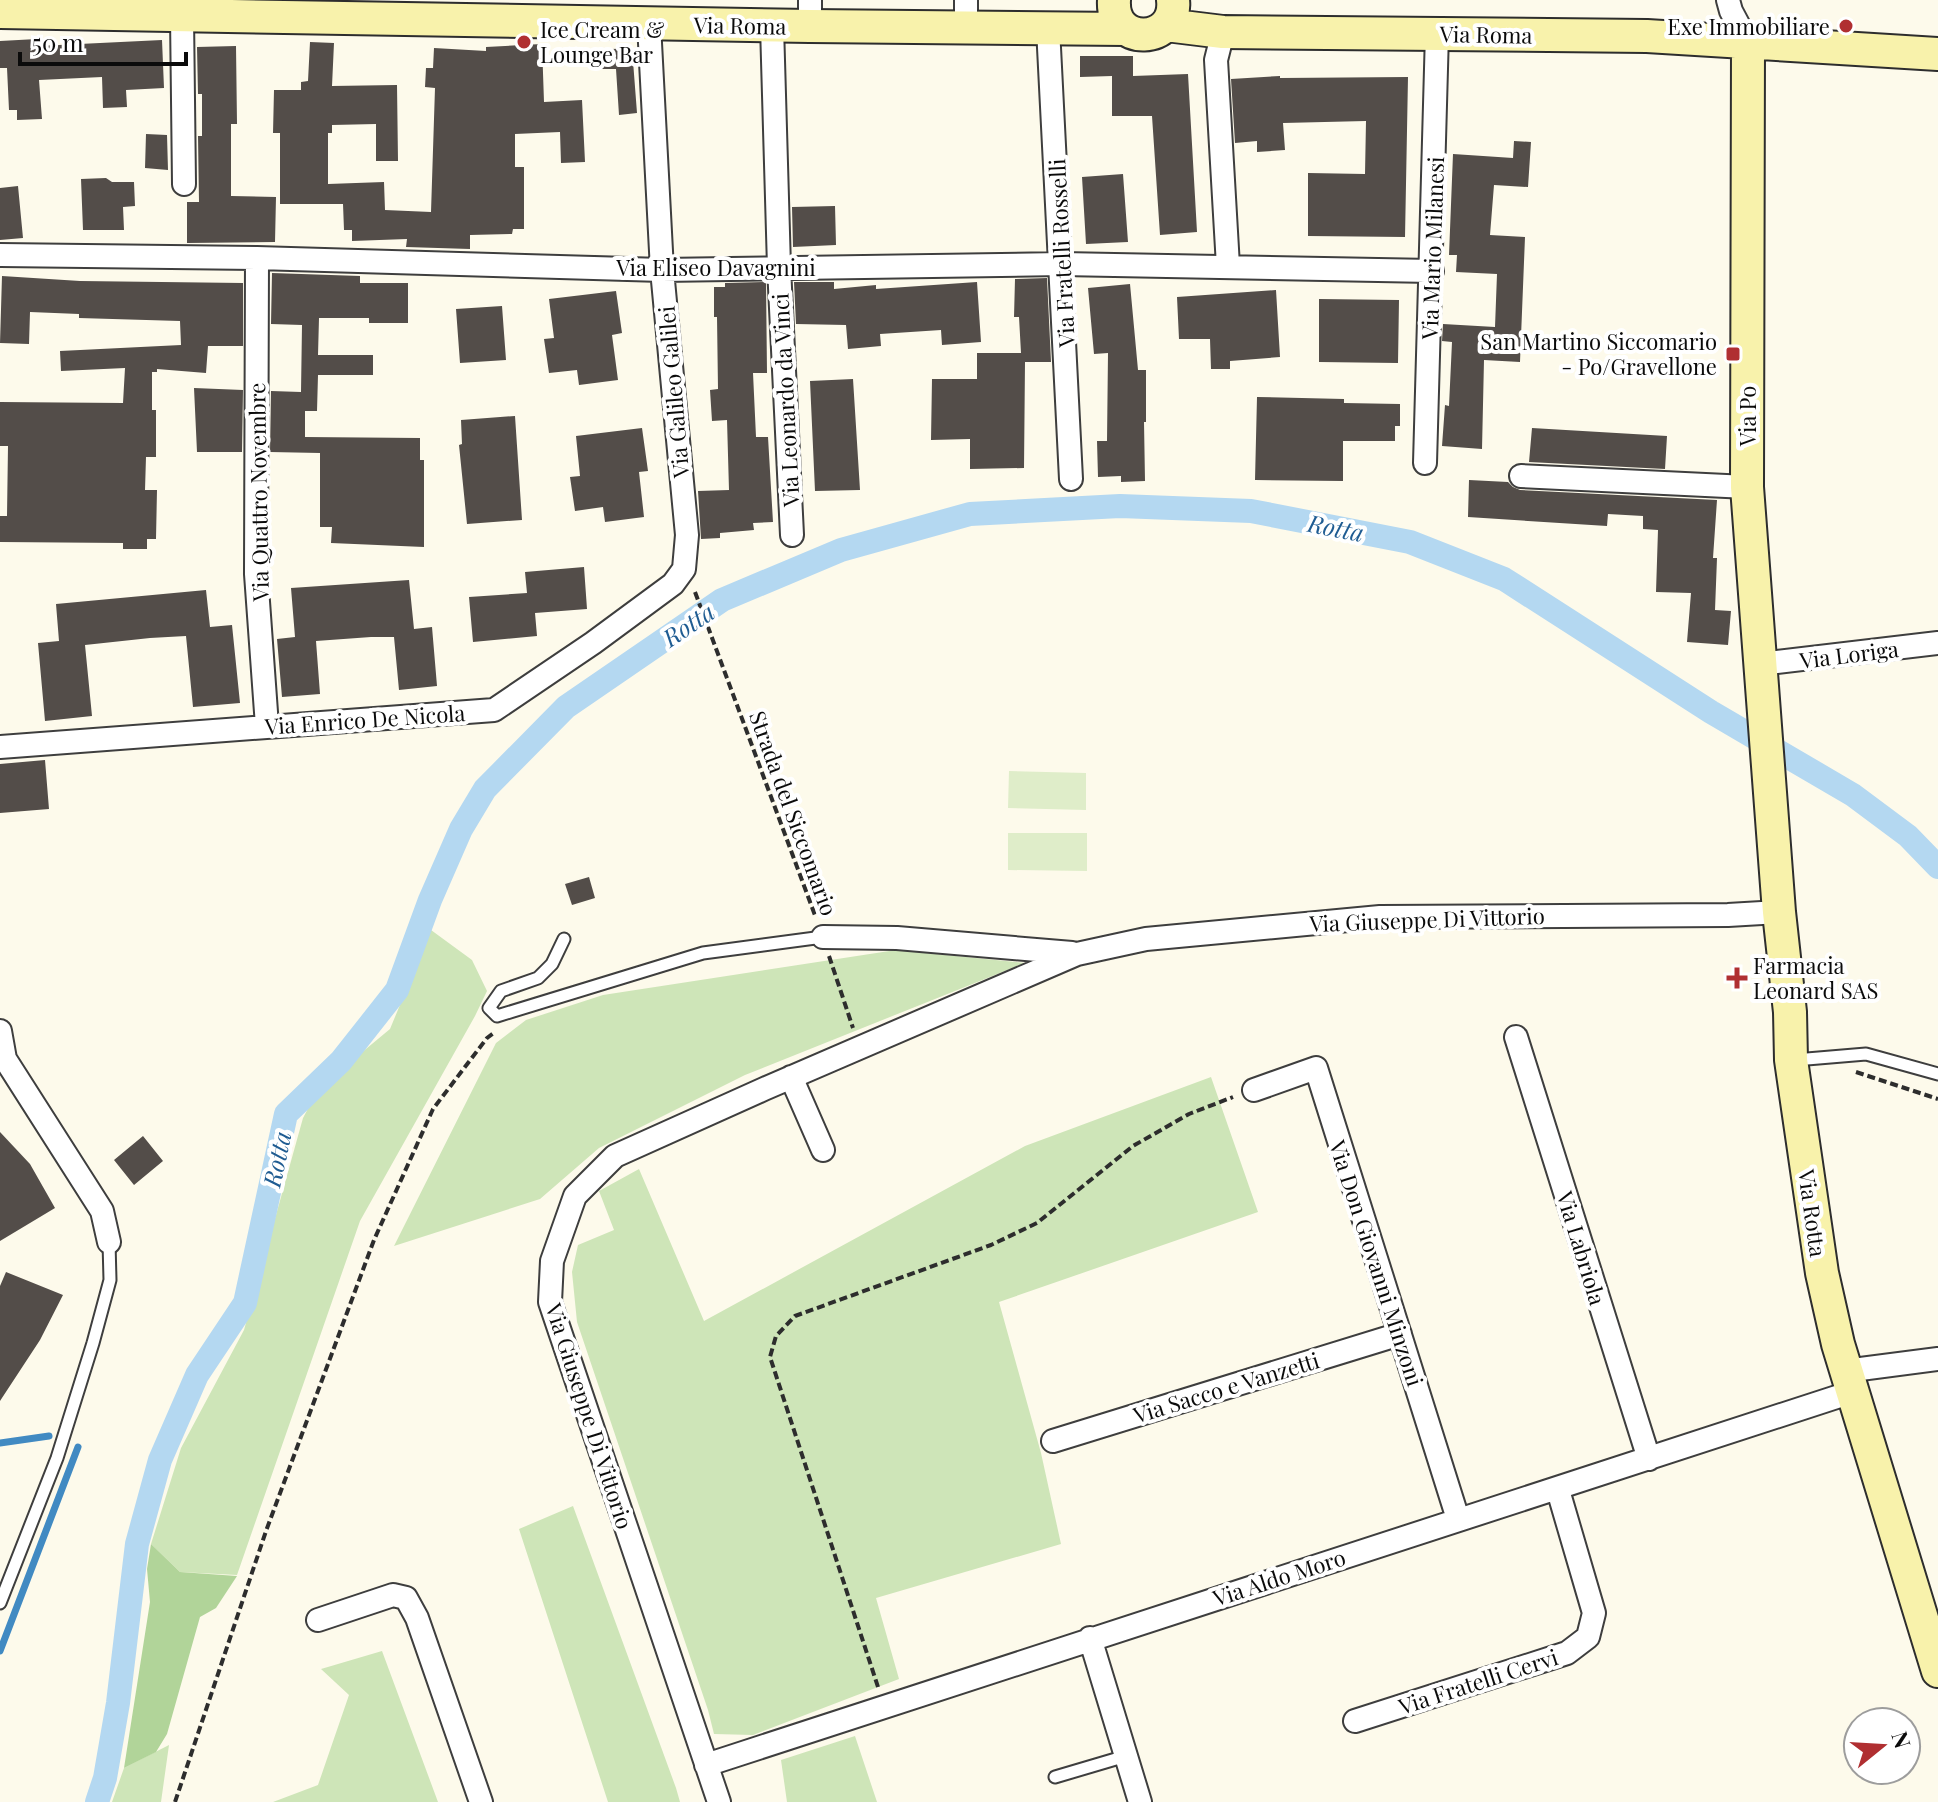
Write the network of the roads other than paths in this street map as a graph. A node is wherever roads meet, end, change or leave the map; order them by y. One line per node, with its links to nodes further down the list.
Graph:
1 (1104, 0): 12 (street, Via Roma)
2 (1728, 0): 15 (street)
3 (1173, 8): 8 (street, Via Roma); 13 (street, Via Roma)
4 (0, 12): 9 (street, Via Roma)
5 (608, 12): 9 (street, Via Roma); 10 (street, Via Roma)
6 (810, 13): 7 (street, Via Roma); 11 (street, Via Roma)
7 (966, 14): 12 (street, Via Roma)
8 (1119, 14): 12 (street, Via Roma)
9 (182, 16): 17 (street)
10 (649, 24): 11 (street, Via Roma); 23 (street, Via Galileo Galilei)
11 (772, 26): 22 (street, Via Leonardo da Vinci)
12 (1048, 28): 20 (street, Via Fratelli Rosselli)
13 (1223, 32): 14 (street, Via Roma); 21 (street)
14 (1437, 33): 15 (street, Via Roma); 24 (street, Via Mario Milanesi)
15 (1748, 43): 16 (street, Via Roma); 28 (street, Via Po)
16 (1938, 54)
17 (184, 184)
18 (0, 255): 19 (street, Via Eliseo Davagnini)
19 (257, 258): 23 (street, Via Eliseo Davagnini); 33 (street, Via Quattro Novembre)
20 (1062, 264): 21 (street, Via Eliseo Davagnini); 22 (street, Via Eliseo Davagnini); 27 (street, Via Fratelli Rosselli)
21 (1228, 266): 24 (street, Via Eliseo Davagnini)
22 (779, 267): 23 (street, Via Eliseo Davagnini); 29 (street, Via Leonardo da Vinci)
23 (662, 270): 30 (street, Via Galileo Galilei)
24 (1432, 271): 25 (street, Via Mario Milanesi)
25 (1425, 463)
26 (1521, 476): 28 (street)
27 (1071, 479)
28 (1747, 487): 32 (street, Via Po)
29 (792, 535)
30 (684, 569): 33 (street, Via Enrico De Nicola)
31 (1938, 643): 32 (street, Via Loriga)
32 (1760, 664): 34 (street, Via Po)
33 (267, 726): 35 (street, Via Enrico De Nicola)
34 (1766, 741): 36 (street, Via Rotta)
35 (0, 747)
36 (1779, 912): 39 (street, Via Giuseppe Di Vittorio); 42 (street, Via Rotta)
37 (823, 937): 38 (lane); 39 (street, Via Giuseppe Di Vittorio)
38 (564, 939)
39 (1077, 954): 44 (street, Via Giuseppe Di Vittorio)
40 (1, 1033): 47 (street)
41 (1516, 1037): 52 (street, Via Labriola)
42 (1803, 1059): 43 (lane); 50 (street, Via Rotta)
43 (1938, 1074)
44 (791, 1077): 46 (street); 61 (street, Via Giuseppe Di Vittorio)
45 (1254, 1090): 48 (street, Via Don Giovanni Minzoni)
46 (823, 1150)
47 (109, 1242): 55 (lane)
48 (1400, 1334): 51 (street, Via Sacco e Vanzetti); 54 (street, Via Don Giovanni Minzoni)
49 (1938, 1359): 50 (street, Via Aldo Moro)
50 (1848, 1381): 52 (street, Via Aldo Moro); 58 (street, Via Rotta)
51 (1053, 1441)
52 (1649, 1459): 53 (street, Via Aldo Moro)
53 (1558, 1490): 54 (street, Via Aldo Moro); 59 (street, Via Fratelli Cervi)
54 (1458, 1519): 57 (street, Via Aldo Moro)
55 (0, 1603)
56 (318, 1620): 63 (street)
57 (1090, 1638): 60 (street); 61 (street, Via Aldo Moro)
58 (1938, 1671)
59 (1355, 1721)
60 (1126, 1756): 62 (lane); 65 (street)
61 (706, 1765): 64 (street, Via Giuseppe Di Vittorio)
62 (1055, 1777)
63 (481, 1802)
64 (719, 1802)
65 (1140, 1802)

